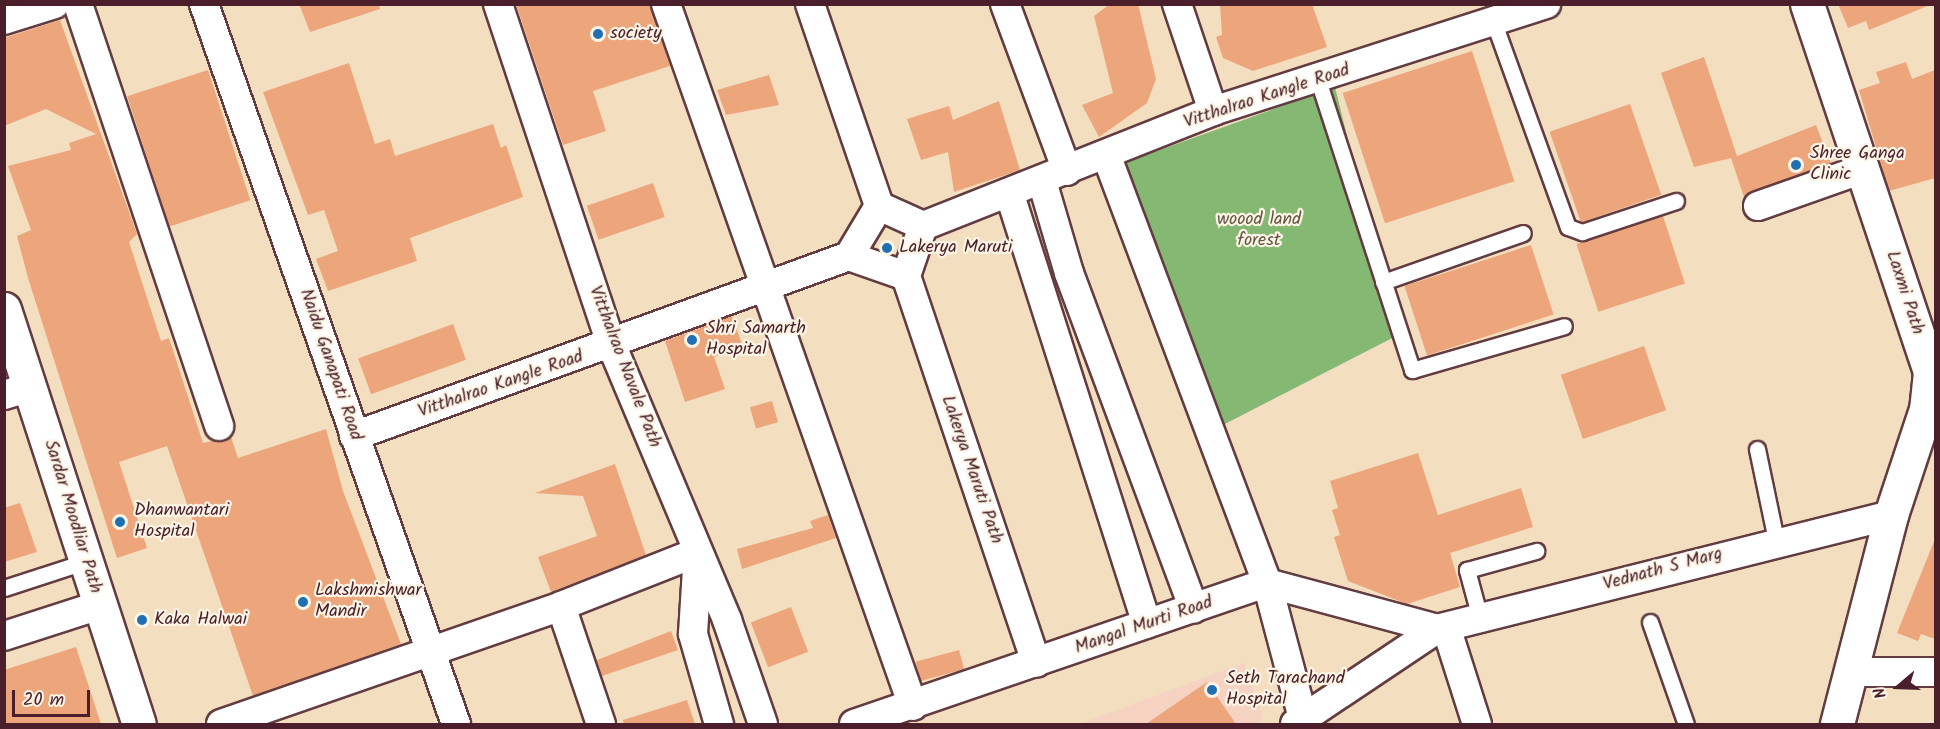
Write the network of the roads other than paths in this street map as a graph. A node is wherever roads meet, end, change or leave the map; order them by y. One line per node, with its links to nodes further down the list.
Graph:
1 (55, 4): 11 (street)
2 (78, 4): 33 (street)
3 (204, 4): 34 (street, Naidu Ganapati Road)
4 (498, 4): 30 (street, Vitthalrao Navale Path)
5 (666, 4): 27 (street)
6 (810, 4): 20 (street)
7 (1005, 4): 17 (street)
8 (1177, 4): 14 (street)
9 (1546, 4): 12 (street, Vitthalrao Kangle Road)
10 (1807, 4): 16 (street, Laxmi Path)
11 (4, 20)
12 (1494, 23): 13 (street, Vitthalrao Kangle Road); 19 (lane)
13 (1318, 80): 14 (street, Vitthalrao Kangle Road); 26 (lane)
14 (1213, 111): 15 (street, Vitthalrao Kangle Road)
15 (1107, 157): 17 (street, Vitthalrao Kangle Road); 42 (street)
16 (1863, 170): 21 (street); 31 (street, Laxmi Path)
17 (1054, 176): 18 (street, Vitthalrao Kangle Road); 46 (street)
18 (1010, 195): 22 (street, Vitthalrao Kangle Road); 49 (street)
19 (1676, 201)
20 (879, 206): 22 (street); 24 (street)
21 (1758, 206)
22 (923, 226): 25 (street)
23 (1523, 233): 26 (lane)
24 (849, 256): 25 (street); 27 (street, Vitthalrao Kangle Road)
25 (906, 276): 53 (street, Lakerya Maruti Path)
26 (1383, 282): 28 (lane)
27 (762, 286): 30 (street, Vitthalrao Kangle Road); 56 (street)
28 (1564, 327)
29 (7, 330): 32 (street, Sardar Moodliar Path)
30 (612, 346): 34 (street, Vitthalrao Kangle Road); 40 (street, Vitthalrao Navale Path)
31 (1933, 370): 35 (street, Laxmi Path)
32 (17, 391): 41 (street, Sardar Moodliar Path)
33 (219, 426)
34 (354, 436): 52 (street, Naidu Ganapati Road)
35 (1927, 436): 37 (street, Laxmi Path)
36 (1757, 449): 38 (lane)
37 (1891, 515): 38 (street, Vednath S Marg); 54 (street, Laxmi Path)
38 (1776, 540): 47 (street, Vednath S Marg)
39 (1536, 551): 47 (lane)
40 (698, 552): 45 (street); 62 (street); 63 (street, Vitthalrao Navale Path)
41 (87, 561): 43 (lane); 44 (street, Sardar Moodliar Path)
42 (1267, 583): 46 (street, Mangal Murti Road); 50 (street); 57 (street)
43 (4, 588)
44 (100, 605): 51 (street); 58 (street, Sardar Moodliar Path)
45 (561, 606): 52 (street); 61 (street)
46 (1194, 609): 49 (street, Mangal Murti Road)
47 (1480, 618): 50 (street, Vednath S Marg)
48 (1650, 622): 66 (lane)
49 (1147, 624): 53 (street, Mangal Murti Road)
50 (1441, 628): 57 (street); 65 (street)
51 (4, 636)
52 (430, 650): 59 (street); 60 (street, Naidu Ganapati Road)
53 (1036, 663): 56 (street, Mangal Murti Road)
54 (1851, 672): 55 (street); 67 (street, Laxmi Path)
55 (1935, 672)
56 (913, 706): 64 (street, Mangal Murti Road)
57 (1299, 721)
58 (139, 724)
59 (221, 724)
60 (456, 724)
61 (601, 724)
62 (719, 724)
63 (763, 724)
64 (854, 724)
65 (1477, 724)
66 (1686, 724)
67 (1837, 724)

